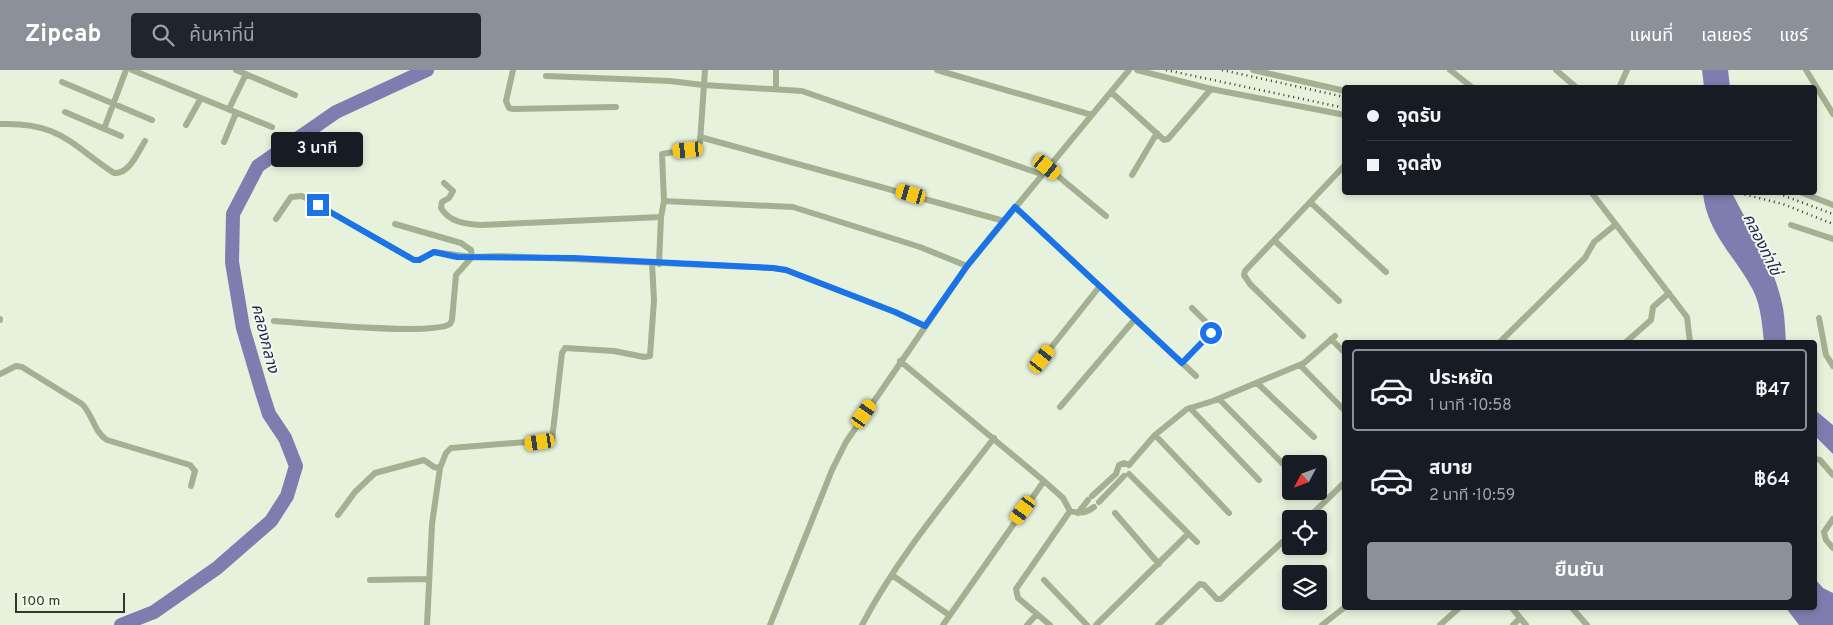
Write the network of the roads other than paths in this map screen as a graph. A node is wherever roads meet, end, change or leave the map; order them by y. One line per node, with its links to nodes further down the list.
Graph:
1 (126, 70): 32 (street)
2 (132, 70): 31 (street)
3 (236, 70): 16 (street)
4 (514, 70): 33 (street)
5 (705, 70): 20 (street)
6 (776, 70): 25 (street)
7 (937, 70): 39 (street)
8 (1129, 70): 29 (street)
9 (1137, 70): 26 (street)
10 (1253, 70): 28 (street)
11 (1450, 70): 21 (street)
12 (1556, 70): 18 (street)
13 (1569, 70): 18 (street)
14 (1627, 70): 23 (street)
15 (1806, 70): 24 (street)
16 (246, 74): 30 (street); 34 (street)
17 (546, 76): 20 (street)
18 (1565, 76): 22 (street)
19 (62, 82): 32 (street)
20 (703, 85): 25 (street); 47 (street)
21 (1469, 85)
22 (1575, 85)
23 (1620, 85)
24 (1815, 85)
25 (776, 88): 52 (street)
26 (1211, 88): 37 (street); 45 (street)
27 (1817, 88): 38 (street)
28 (1342, 90)
29 (1111, 92): 39 (street); 45 (street)
30 (295, 95)
31 (201, 98): 34 (street); 42 (street)
32 (114, 104): 40 (street); 44 (street)
33 (616, 107)
34 (229, 109): 36 (street)
35 (64, 112): 44 (street)
36 (236, 113): 43 (street); 49 (street)
37 (1342, 114)
38 (1833, 114)
39 (1092, 115): 50 (street)
40 (152, 120)
41 (0, 124): 48 (street)
42 (186, 125)
43 (272, 127)
44 (104, 129): 46 (street)
45 (1157, 133): 53 (street)
46 (121, 136)
47 (700, 137): 57 (street); 64 (street)
48 (145, 141)
49 (224, 142)
50 (1047, 167): 52 (street); 61 (street)
51 (1342, 168): 58 (street)
52 (1041, 174): 60 (street)
53 (1132, 175)
54 (444, 183): 62 (street)
55 (1593, 195): 67 (street)
56 (1808, 195): 59 (street)
57 (664, 201): 62 (street); 72 (street)
58 (1310, 202): 69 (street); 73 (street)
59 (1833, 204)
60 (1015, 207): 64 (street); 74 (street)
61 (1106, 216)
62 (661, 217): 71 (street)
63 (276, 219): 70 (street)
64 (1004, 221): 72 (street)
65 (395, 224): 70 (street)
66 (1791, 225): 68 (street)
67 (1615, 226): 75 (street); 83 (street)
68 (1833, 239)
69 (1275, 241): 76 (street); 82 (street)
70 (472, 258): 71 (street); 80 (street)
71 (656, 263): 81 (street); 105 (street)
72 (967, 266): 81 (street)
73 (1386, 272)
74 (1100, 286): 79 (street); 87 (street)
75 (1669, 293): 84 (street); 85 (street)
76 (1339, 302)
77 (1192, 308): 89 (street)
78 (1820, 318): 91 (street)
79 (1135, 319): 89 (street); 96 (street)
80 (274, 321)
81 (925, 326): 88 (street)
82 (1303, 336)
83 (1502, 340)
84 (1628, 340)
85 (1690, 340)
86 (1342, 349): 90 (street)
87 (1042, 359)
88 (900, 361): 100 (street); 136 (street)
89 (1182, 363): 93 (street)
90 (1300, 365): 94 (street); 98 (street)
91 (1833, 366)
92 (0, 374): 111 (street)
93 (1196, 376)
94 (1257, 383): 95 (street); 101 (street)
95 (1218, 399): 97 (street); 103 (street)
96 (1060, 406)
97 (1190, 408): 99 (street); 109 (street)
98 (1342, 408)
99 (1155, 435): 104 (street); 114 (street)
100 (994, 438): 108 (street); 124 (street)
101 (1314, 438)
102 (1817, 459): 107 (street)
103 (1282, 463)
104 (1129, 465): 106 (street); 106 (street)
105 (440, 468): 117 (street); 125 (street)
106 (1124, 474): 115 (street); 115 (street); 119 (street)
107 (1833, 474)
108 (1044, 480): 113 (street); 133 (street)
109 (1259, 480)
110 (1342, 485): 112 (street)
111 (190, 486)
112 (1316, 510)
113 (1070, 511): 115 (street); 132 (street)
114 (1229, 512)
115 (1078, 513)
116 (1115, 513): 123 (street)
117 (338, 515)
118 (1833, 519): 122 (street)
119 (1188, 534): 120 (street); 123 (street)
120 (1197, 542)
121 (1282, 542): 143 (street)
122 (1833, 548)
123 (1159, 564): 142 (street)
124 (892, 575): 133 (street); 137 (street)
125 (427, 579): 126 (street); 135 (street)
126 (370, 580)
127 (1044, 580): 141 (street)
128 (1342, 609): 144 (street)
129 (1457, 610): 145 (street)
130 (1514, 610): 134 (street)
131 (1574, 610): 148 (street)
132 (1037, 614): 139 (street); 140 (street)
133 (949, 615): 138 (street)
134 (1520, 618): 146 (street); 147 (street)
135 (426, 625)
136 (770, 625)
137 (862, 625)
138 (943, 625)
139 (1027, 625)
140 (1050, 625)
141 (1087, 625)
142 (1096, 625)
143 (1158, 625)
144 (1322, 625)
145 (1440, 625)
146 (1513, 625)
147 (1526, 625)
148 (1587, 625)

